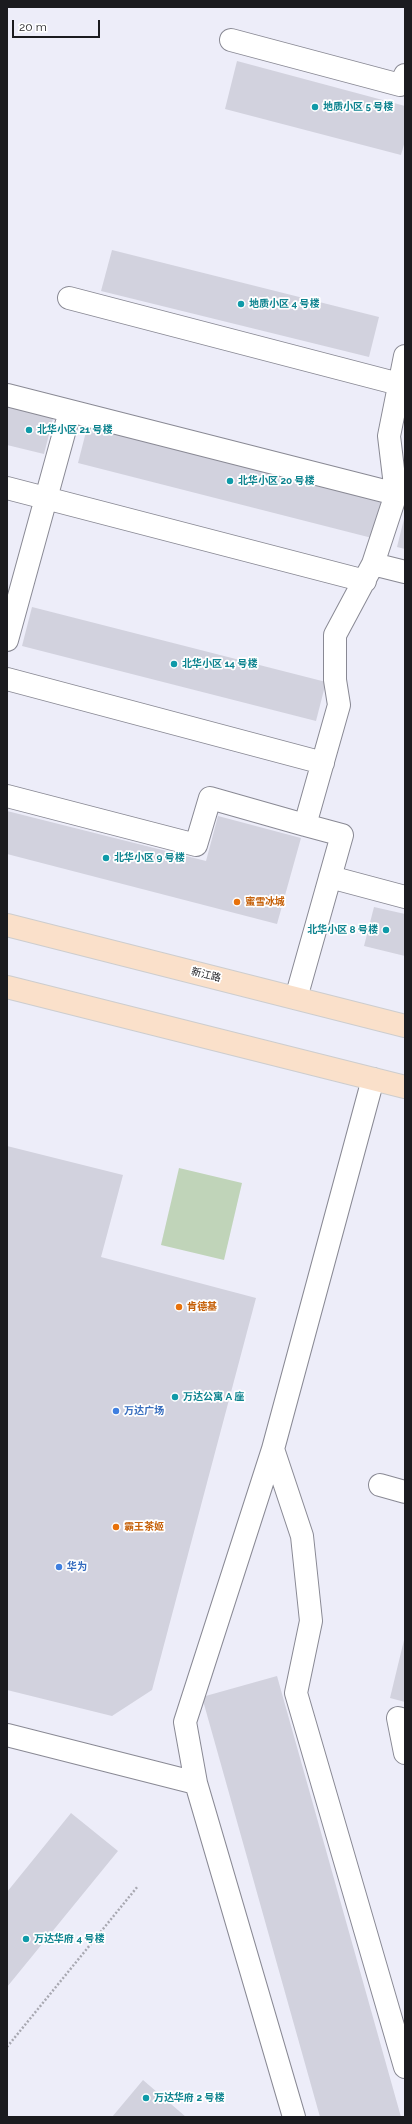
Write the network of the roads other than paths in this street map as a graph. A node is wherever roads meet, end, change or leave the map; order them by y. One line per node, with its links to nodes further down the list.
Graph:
1 (231, 40): 2 (street)
2 (405, 75)
3 (69, 298): 5 (street)
4 (405, 356): 5 (street)
5 (400, 384): 8 (street)
6 (7, 395): 7 (street)
7 (70, 411): 10 (street); 11 (street)
8 (399, 464): 10 (street)
9 (7, 488): 11 (street)
10 (396, 494): 12 (street)
11 (46, 498): 12 (street); 14 (street)
12 (369, 572): 13 (street); 16 (street)
13 (405, 572)
14 (7, 640)
15 (7, 679): 16 (street)
16 (323, 763): 18 (street)
17 (7, 796): 18 (street)
18 (305, 825): 19 (street)
19 (330, 877): 20 (street); 23 (street)
20 (405, 897)
21 (7, 925): 23 (main road, 新江路)
22 (7, 987): 25 (main road)
23 (296, 998): 24 (main road, 新江路)
24 (405, 1026)
25 (373, 1079): 26 (main road); 27 (street)
26 (405, 1087)
27 (273, 1449): 33 (street); 34 (street)
28 (380, 1485): 29 (street)
29 (405, 1492)
30 (405, 1720): 32 (street)
31 (8, 1737): 33 (street)
32 (405, 1753)
33 (196, 1782): 35 (street)
34 (405, 2067)
35 (294, 2117)

